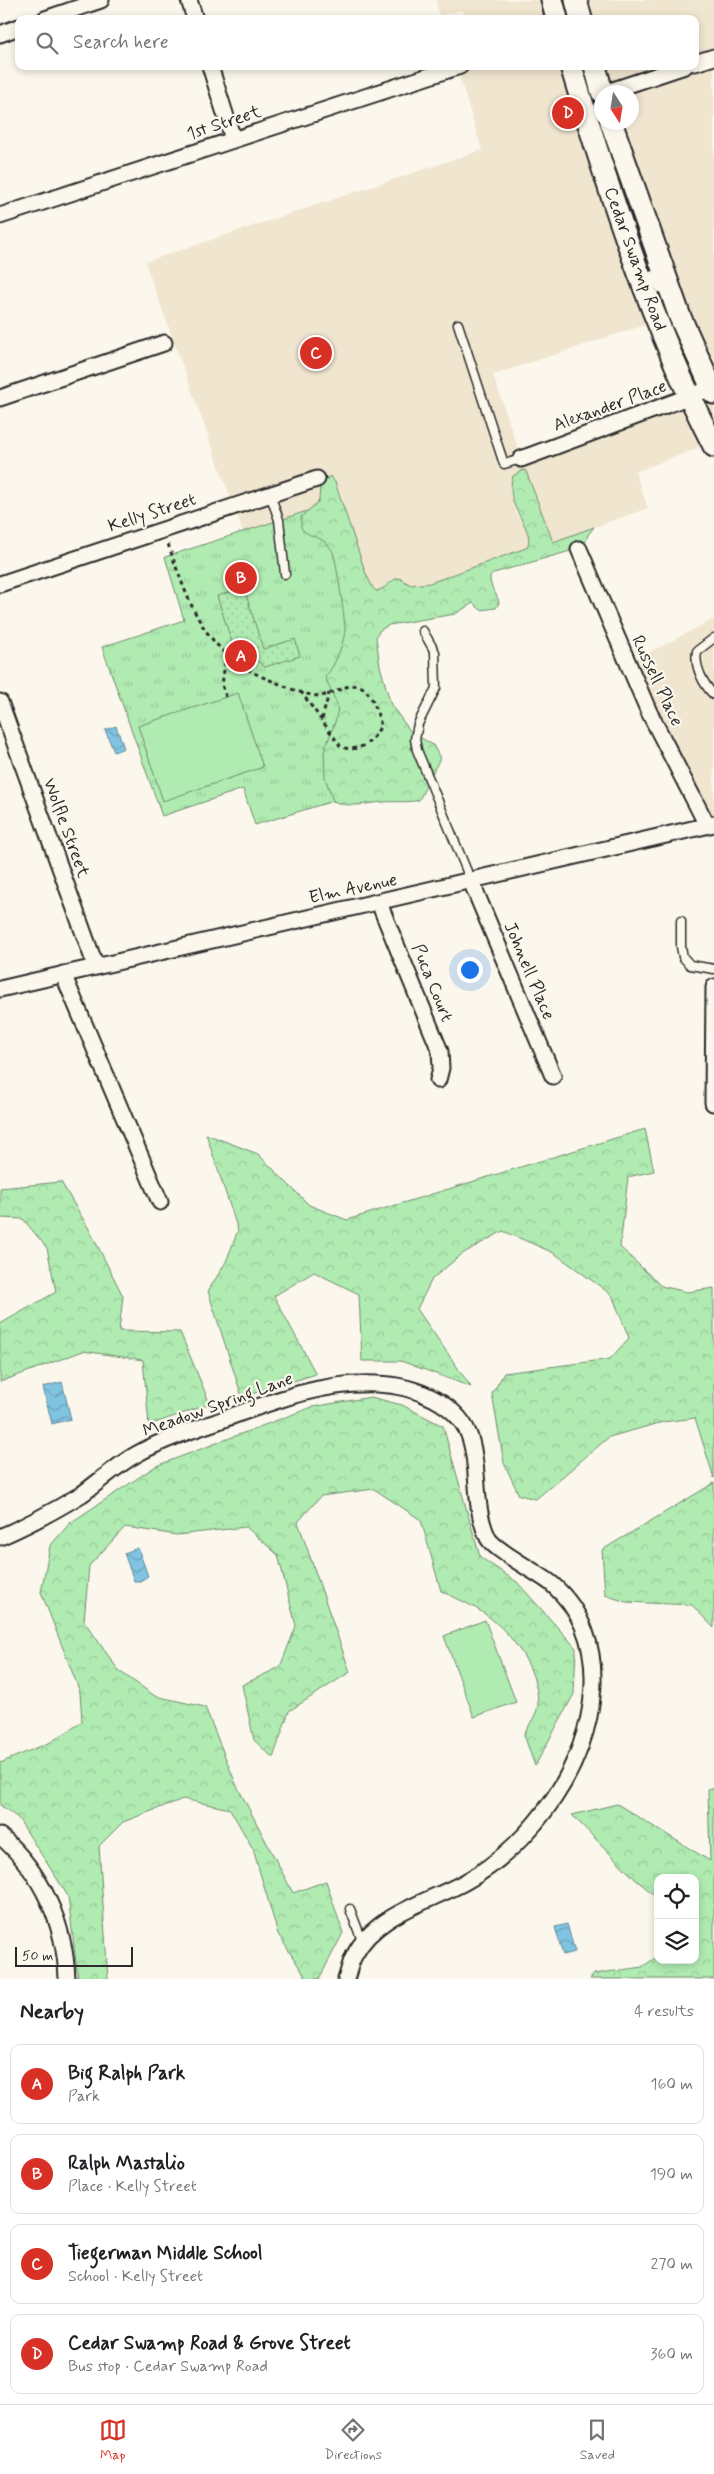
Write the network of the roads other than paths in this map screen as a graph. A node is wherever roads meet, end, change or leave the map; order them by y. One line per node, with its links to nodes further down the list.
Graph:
1 (101, 0): 5 (street)
2 (189, 0): 6 (street)
3 (552, 0): 7 (main road)
4 (576, 0): 8 (main road)
5 (57, 15)
6 (193, 15)
7 (556, 15)
8 (580, 15)
9 (15, 28): 10 (street)
10 (0, 34)
11 (714, 57): 12 (street)
12 (699, 62)
13 (211, 70): 23 (street)
14 (448, 70): 23 (street, 1st Street)
15 (574, 70): 20 (main road, Cedar Swamp Road)
16 (595, 70): 18 (main road, Cedar Swamp Road)
17 (673, 70): 19 (street)
18 (595, 85)
19 (628, 85)
20 (594, 95)
21 (604, 130): 25 (main road, Cedar Swamp Road)
22 (614, 130): 26 (main road, Cedar Swamp Road)
23 (233, 139): 24 (street, 1st Street)
24 (0, 216)
25 (642, 279): 26 (lane); 30 (main road, Cedar Swamp Road)
26 (675, 304): 29 (main road, Cedar Swamp Road)
27 (458, 324): 33 (lane)
28 (164, 343): 31 (street)
29 (713, 390): 30 (street, Alexander Place)
30 (688, 397): 32 (main road, Cedar Swamp Road); 33 (street, Alexander Place)
31 (0, 398)
32 (714, 446)
33 (521, 459)
34 (317, 478): 35 (street, Kelly Street)
35 (270, 494): 37 (lane); 38 (street, Kelly Street)
36 (579, 549): 43 (street, Russell Place)
37 (285, 574)
38 (0, 584)
39 (423, 631): 44 (lane)
40 (714, 638): 41 (lane)
41 (714, 695)
42 (0, 702): 47 (street, Wolfle Street)
43 (710, 825): 44 (street, Elm Avenue)
44 (471, 881): 45 (street, Elm Avenue); 52 (street, Johnell Place)
45 (379, 903): 47 (street, Elm Avenue); 53 (street, Puca Court)
46 (681, 921): 48 (lane)
47 (96, 967): 49 (street, Elm Avenue)
48 (714, 969)
49 (64, 974): 51 (street, Elm Avenue); 55 (street)
50 (714, 987): 54 (street)
51 (0, 989)
52 (553, 1076)
53 (438, 1080)
54 (713, 1103)
55 (160, 1202)
56 (0, 1537): 59 (street, Meadow Spring Lane)
57 (0, 1836): 60 (street)
58 (350, 1909): 59 (lane)
59 (363, 1943): 61 (street, Meadow Spring Lane)
60 (67, 1979)
61 (346, 1979)

